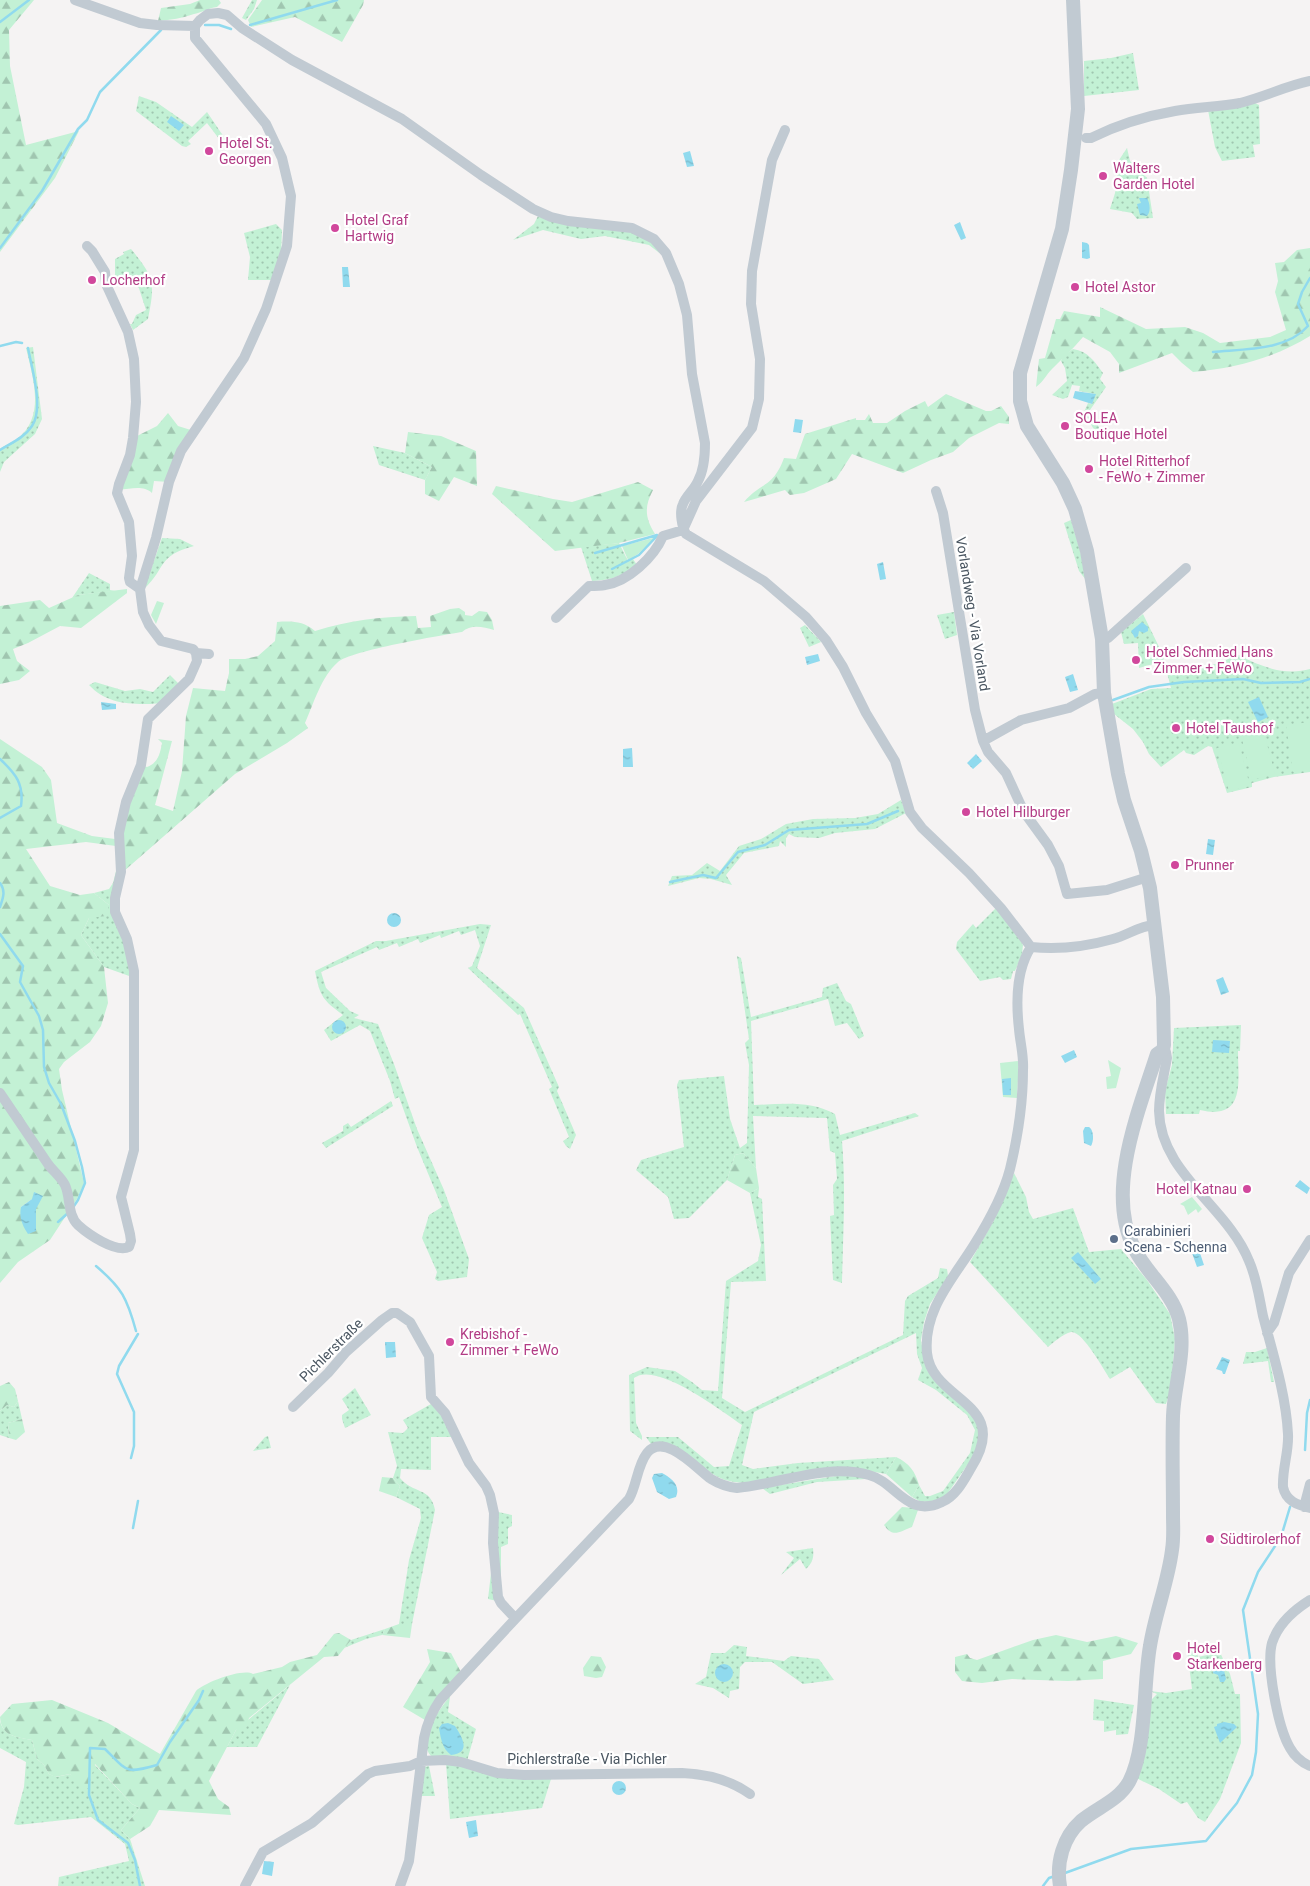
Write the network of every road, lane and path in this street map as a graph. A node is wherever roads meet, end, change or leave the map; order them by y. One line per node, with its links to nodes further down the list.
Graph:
1 (75, 0): 3 (street)
2 (1073, 0): 13 (street)
3 (195, 26): 9 (street); 11 (street)
4 (1310, 82): 6 (street)
5 (784, 130): 9 (street)
6 (1086, 138)
7 (87, 246): 11 (street)
8 (936, 491): 17 (street, Vorlandweg - Via Vorland)
9 (684, 530): 12 (street); 20 (street)
10 (1186, 568): 13 (street)
11 (140, 589): 14 (street)
12 (556, 618)
13 (1102, 639): 16 (street)
14 (196, 653): 15 (street); 22 (street)
15 (209, 654)
16 (1104, 693): 17 (street); 18 (street)
17 (983, 740): 18 (street, Vorlandweg - Via Vorland)
18 (1148, 877): 19 (street)
19 (1154, 925): 20 (street); 21 (street)
20 (1031, 947): 29 (street)
21 (1163, 1050): 24 (street); 35 (street)
22 (0, 1093)
23 (1310, 1240): 24 (street)
24 (1267, 1332): 27 (street)
25 (294, 1407): 29 (street, Pichlerstraße)
26 (1310, 1484): 27 (street)
27 (1303, 1506)
28 (1310, 1600): 31 (street)
29 (515, 1618): 30 (street)
30 (422, 1761): 32 (street, Pichlerstraße - Via Pichler); 33 (street, Pichlerstraße - Via Pichler); 34 (street)
31 (1310, 1766)
32 (750, 1794)
33 (245, 1886)
34 (400, 1886)
35 (1060, 1886)

